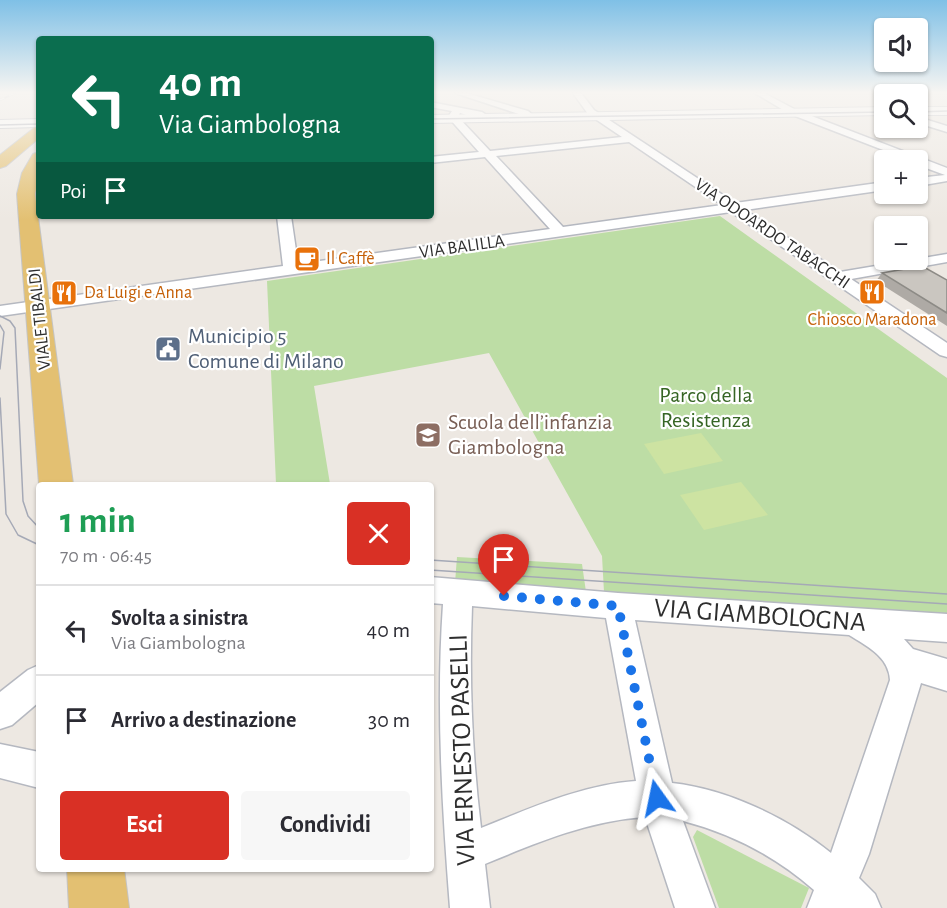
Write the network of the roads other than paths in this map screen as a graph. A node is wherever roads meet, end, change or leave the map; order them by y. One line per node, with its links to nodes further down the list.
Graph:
1 (34, 135): 9 (main road)
2 (472, 135): 7 (street)
3 (627, 135): 5 (street, VIA ODOARDO TABACCHI)
4 (852, 135): 6 (street)
5 (631, 139): 7 (street); 17 (street, VIA ODOARDO TABACCHI)
6 (889, 150)
7 (486, 154): 8 (street); 19 (street)
8 (434, 160)
9 (0, 163)
10 (36, 164): 16 (main road, VIALE TIBALDI)
11 (928, 165): 12 (street)
12 (947, 172)
13 (947, 178): 14 (street)
14 (928, 181)
15 (874, 188): 17 (street, VIA BALILLA)
16 (33, 202): 23 (main road, VIALE TIBALDI)
17 (734, 208): 19 (street, VIA BALILLA); 22 (street, VIA ODOARDO TABACCHI)
18 (285, 219): 21 (street)
19 (561, 233): 21 (street, VIA BALILLA)
20 (947, 258): 22 (street)
21 (291, 271): 23 (street, VIA BALILLA)
22 (837, 277): 25 (street, VIA ODOARDO TABACCHI)
23 (39, 305): 24 (street, VIA BALILLA); 26 (main road, VIALE TIBALDI)
24 (0, 311)
25 (947, 351)
26 (56, 482)
27 (444, 591): 28 (street, VIA GIAMBOLOGNA); 38 (street, VIA ERNESTO PASELLI)
28 (618, 606): 29 (street, VIA GIAMBOLOGNA); 37 (street)
29 (849, 620): 30 (street, VIA GIAMBOLOGNA); 31 (street)
30 (947, 628)
31 (903, 662): 32 (street); 39 (street)
32 (947, 675)
33 (36, 683): 34 (street)
34 (0, 713)
35 (0, 762): 36 (street)
36 (36, 769)
37 (657, 798): 38 (street); 39 (street); 41 (street)
38 (465, 853): 40 (street, VIA ERNESTO PASELLI)
39 (842, 900)
40 (470, 908)
41 (695, 908)

